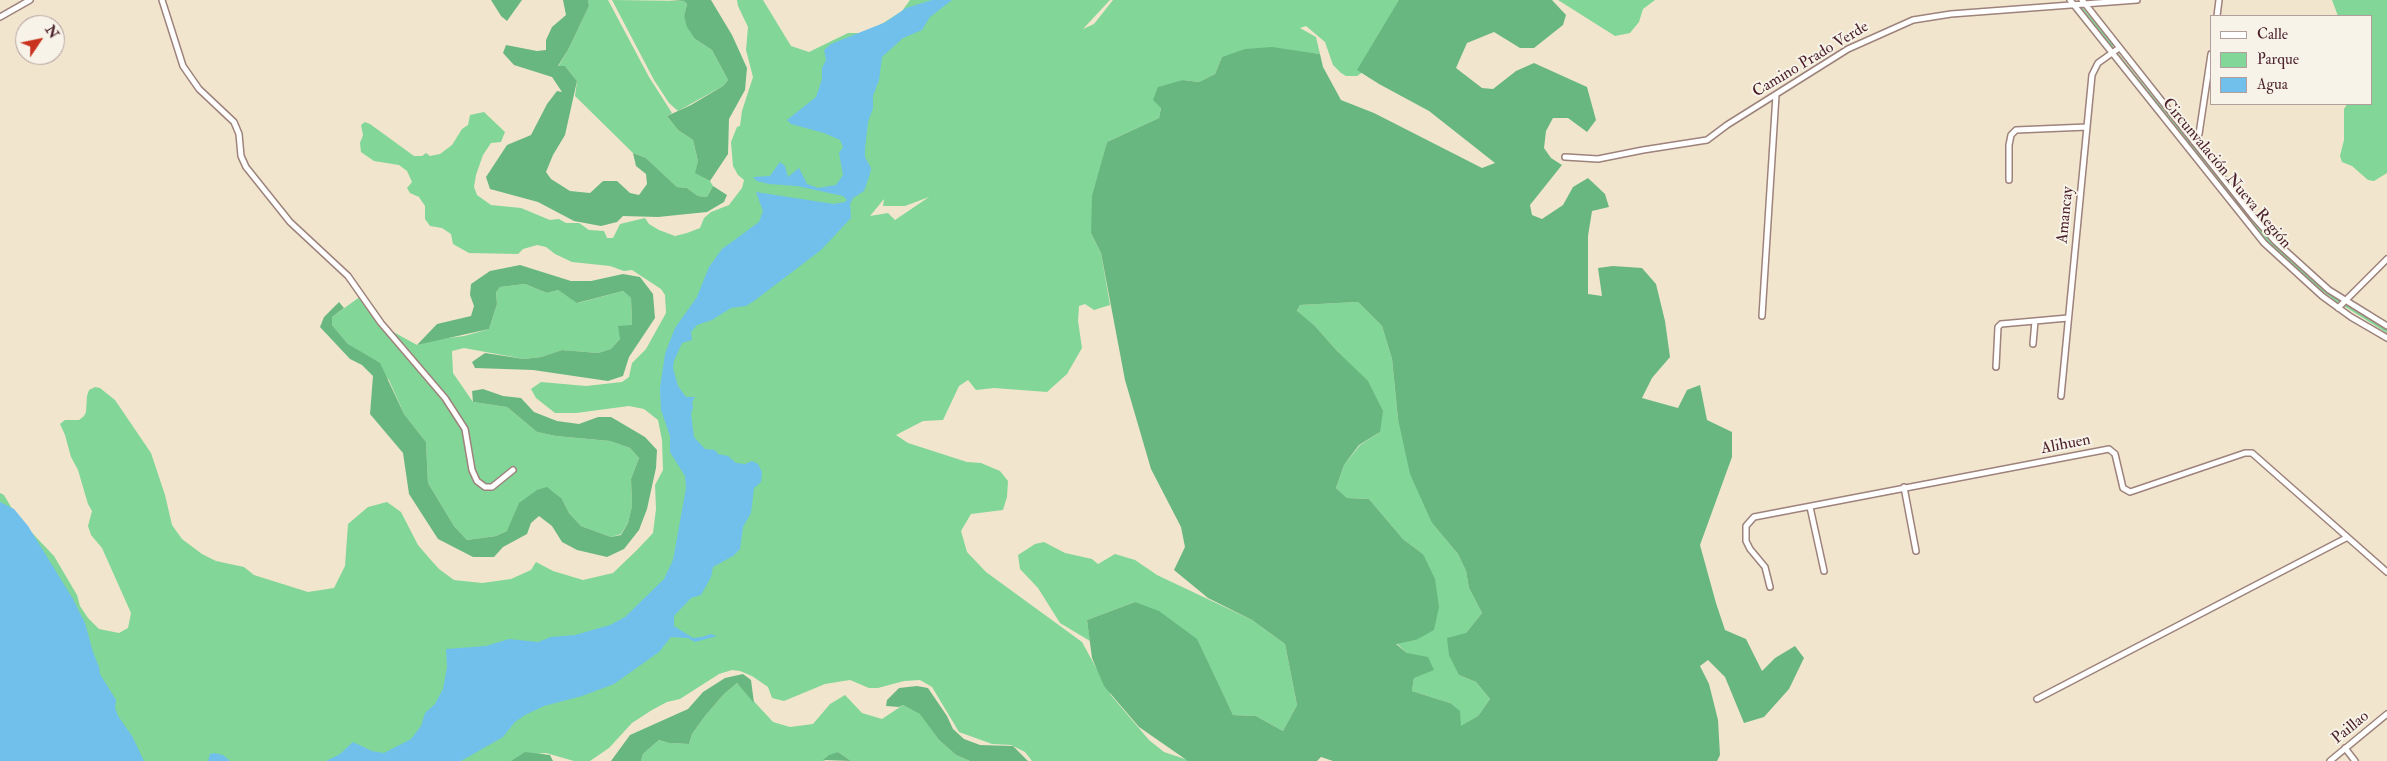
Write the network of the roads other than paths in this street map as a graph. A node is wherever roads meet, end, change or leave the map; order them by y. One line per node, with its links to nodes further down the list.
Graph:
1 (30, 0): 12 (street)
2 (162, 0): 32 (street)
3 (2057, 0): 9 (street)
4 (2137, 0): 8 (street, Camino Prado Verde)
5 (2219, 0): 10 (street)
6 (2072, 2): 7 (street, Camino Prado Verde); 9 (street, Camino Prado Verde); 14 (street, Circunvalación Nueva Región)
7 (2083, 2): 8 (street, Camino Prado Verde); 11 (street, Circunvalación Nueva Región)
8 (2103, 3): 11 (street)
9 (2053, 6): 16 (street, Camino Prado Verde)
10 (2217, 15)
11 (2094, 16): 13 (street, Circunvalación Nueva Región)
12 (0, 17)
13 (2119, 48): 14 (street, Amancay); 18 (street, Circunvalación Nueva Región)
14 (2112, 53): 17 (street, Amancay); 23 (street, Circunvalación Nueva Región)
15 (2210, 61): 18 (street)
16 (1776, 95): 19 (street, Camino Prado Verde); 24 (street)
17 (2087, 127): 20 (street); 25 (street, Amancay)
18 (2194, 142): 22 (street, Circunvalación Nueva Región)
19 (1565, 157)
20 (2009, 180)
21 (2387, 260): 22 (street)
22 (2346, 300): 23 (street); 27 (street, Circunvalación Nueva Región)
23 (2338, 308): 28 (street, Circunvalación Nueva Región)
24 (1762, 316)
25 (2068, 318): 26 (street); 31 (street, Amancay)
26 (2035, 321): 29 (street); 30 (street)
27 (2387, 326)
28 (2387, 338)
29 (2033, 344)
30 (1996, 367)
31 (2061, 396)
32 (513, 470)
33 (1904, 487): 34 (street, Alihuen); 35 (street, Alihuen); 36 (street)
34 (1810, 507): 37 (street); 39 (street, Alihuen)
35 (2346, 538): 38 (street, Alihuen); 40 (street)
36 (1916, 551)
37 (1824, 571)
38 (2387, 572)
39 (1770, 587)
40 (2037, 698)
41 (2387, 714): 42 (street, Paillao)
42 (2345, 748): 43 (street, Paillao); 44 (street)
43 (2330, 761)
44 (2355, 761)

